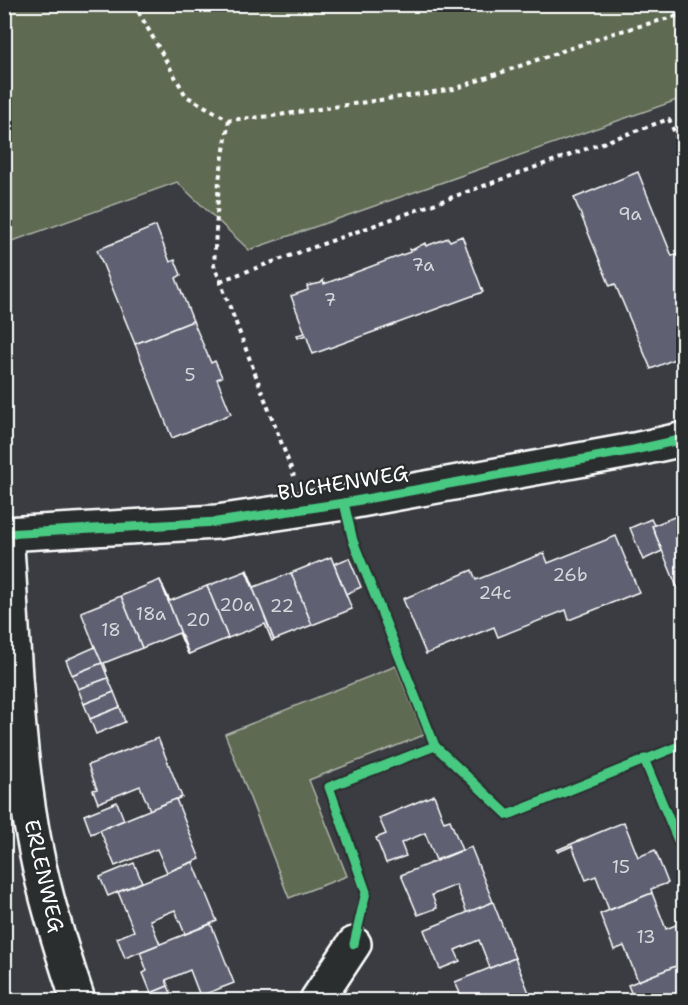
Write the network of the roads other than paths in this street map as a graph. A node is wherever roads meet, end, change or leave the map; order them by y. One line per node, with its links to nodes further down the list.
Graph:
1 (684, 439): 2 (street, BUCHENWEG)
2 (5, 534): 4 (street, ERLENWEG)
3 (354, 944): 5 (street)
4 (78, 1000)
5 (317, 1000)

